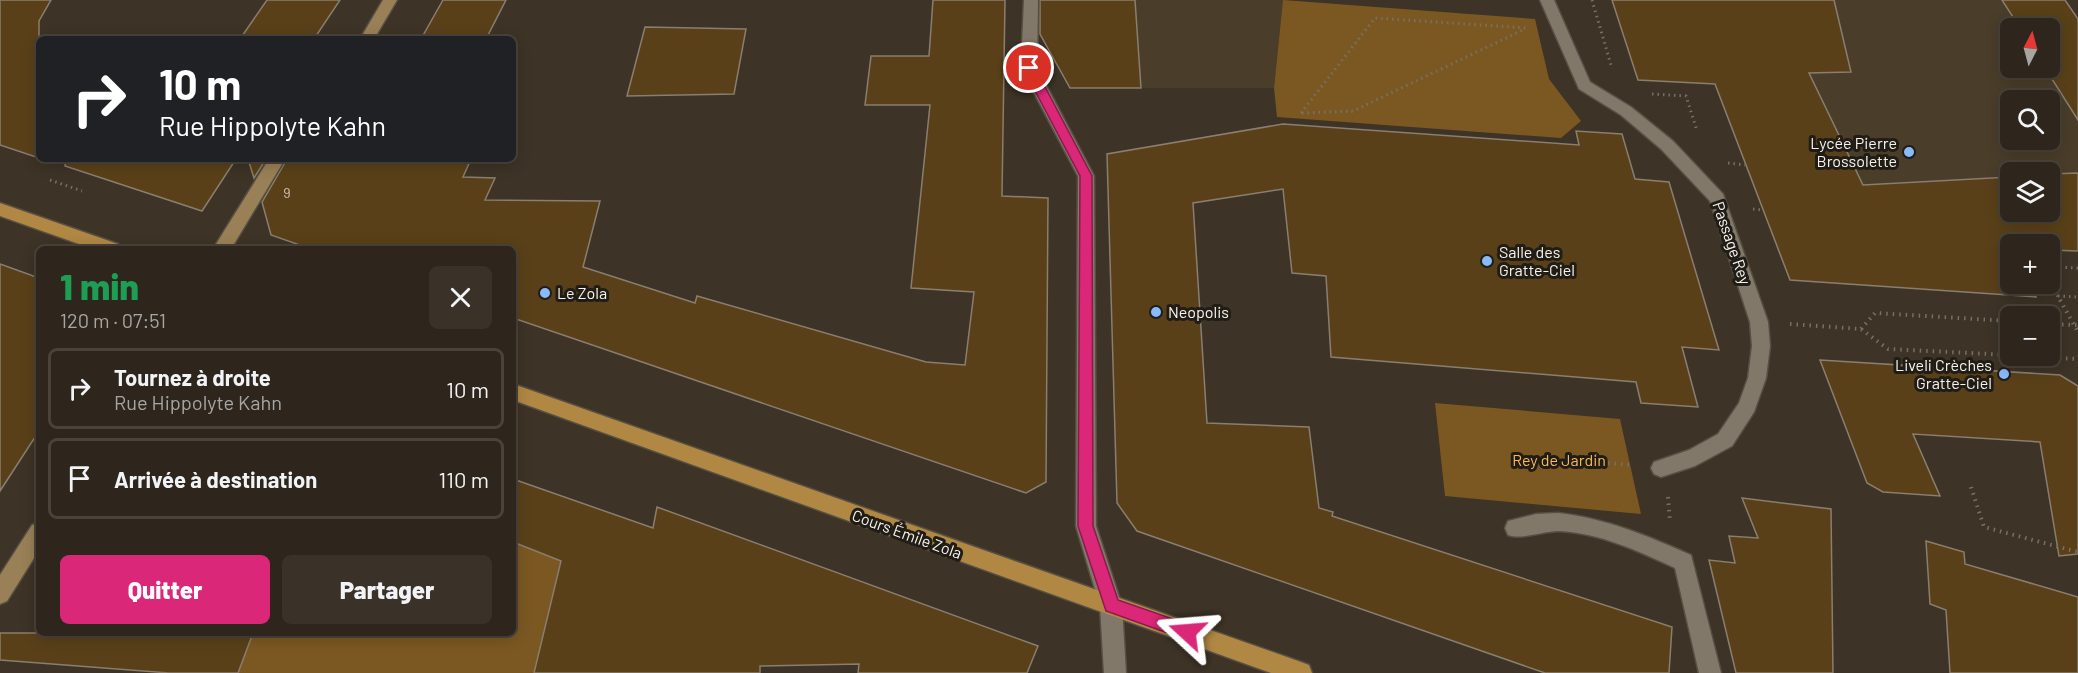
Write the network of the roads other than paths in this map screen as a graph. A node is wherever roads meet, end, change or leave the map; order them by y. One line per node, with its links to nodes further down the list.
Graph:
1 (390, 0): 4 (street)
2 (1031, 0): 14 (street)
3 (1547, 0): 10 (street, Passage Rey)
4 (369, 36)
5 (275, 162): 8 (street)
6 (0, 209): 7 (main road)
7 (104, 246)
8 (224, 246)
9 (516, 393): 14 (main road, Cours Émile Zola)
10 (1662, 468)
11 (1515, 528): 17 (street)
12 (36, 537): 13 (street)
13 (0, 594)
14 (1111, 606): 15 (street); 16 (main road, Cours Émile Zola)
15 (1115, 673)
16 (1301, 673)
17 (1710, 673)

